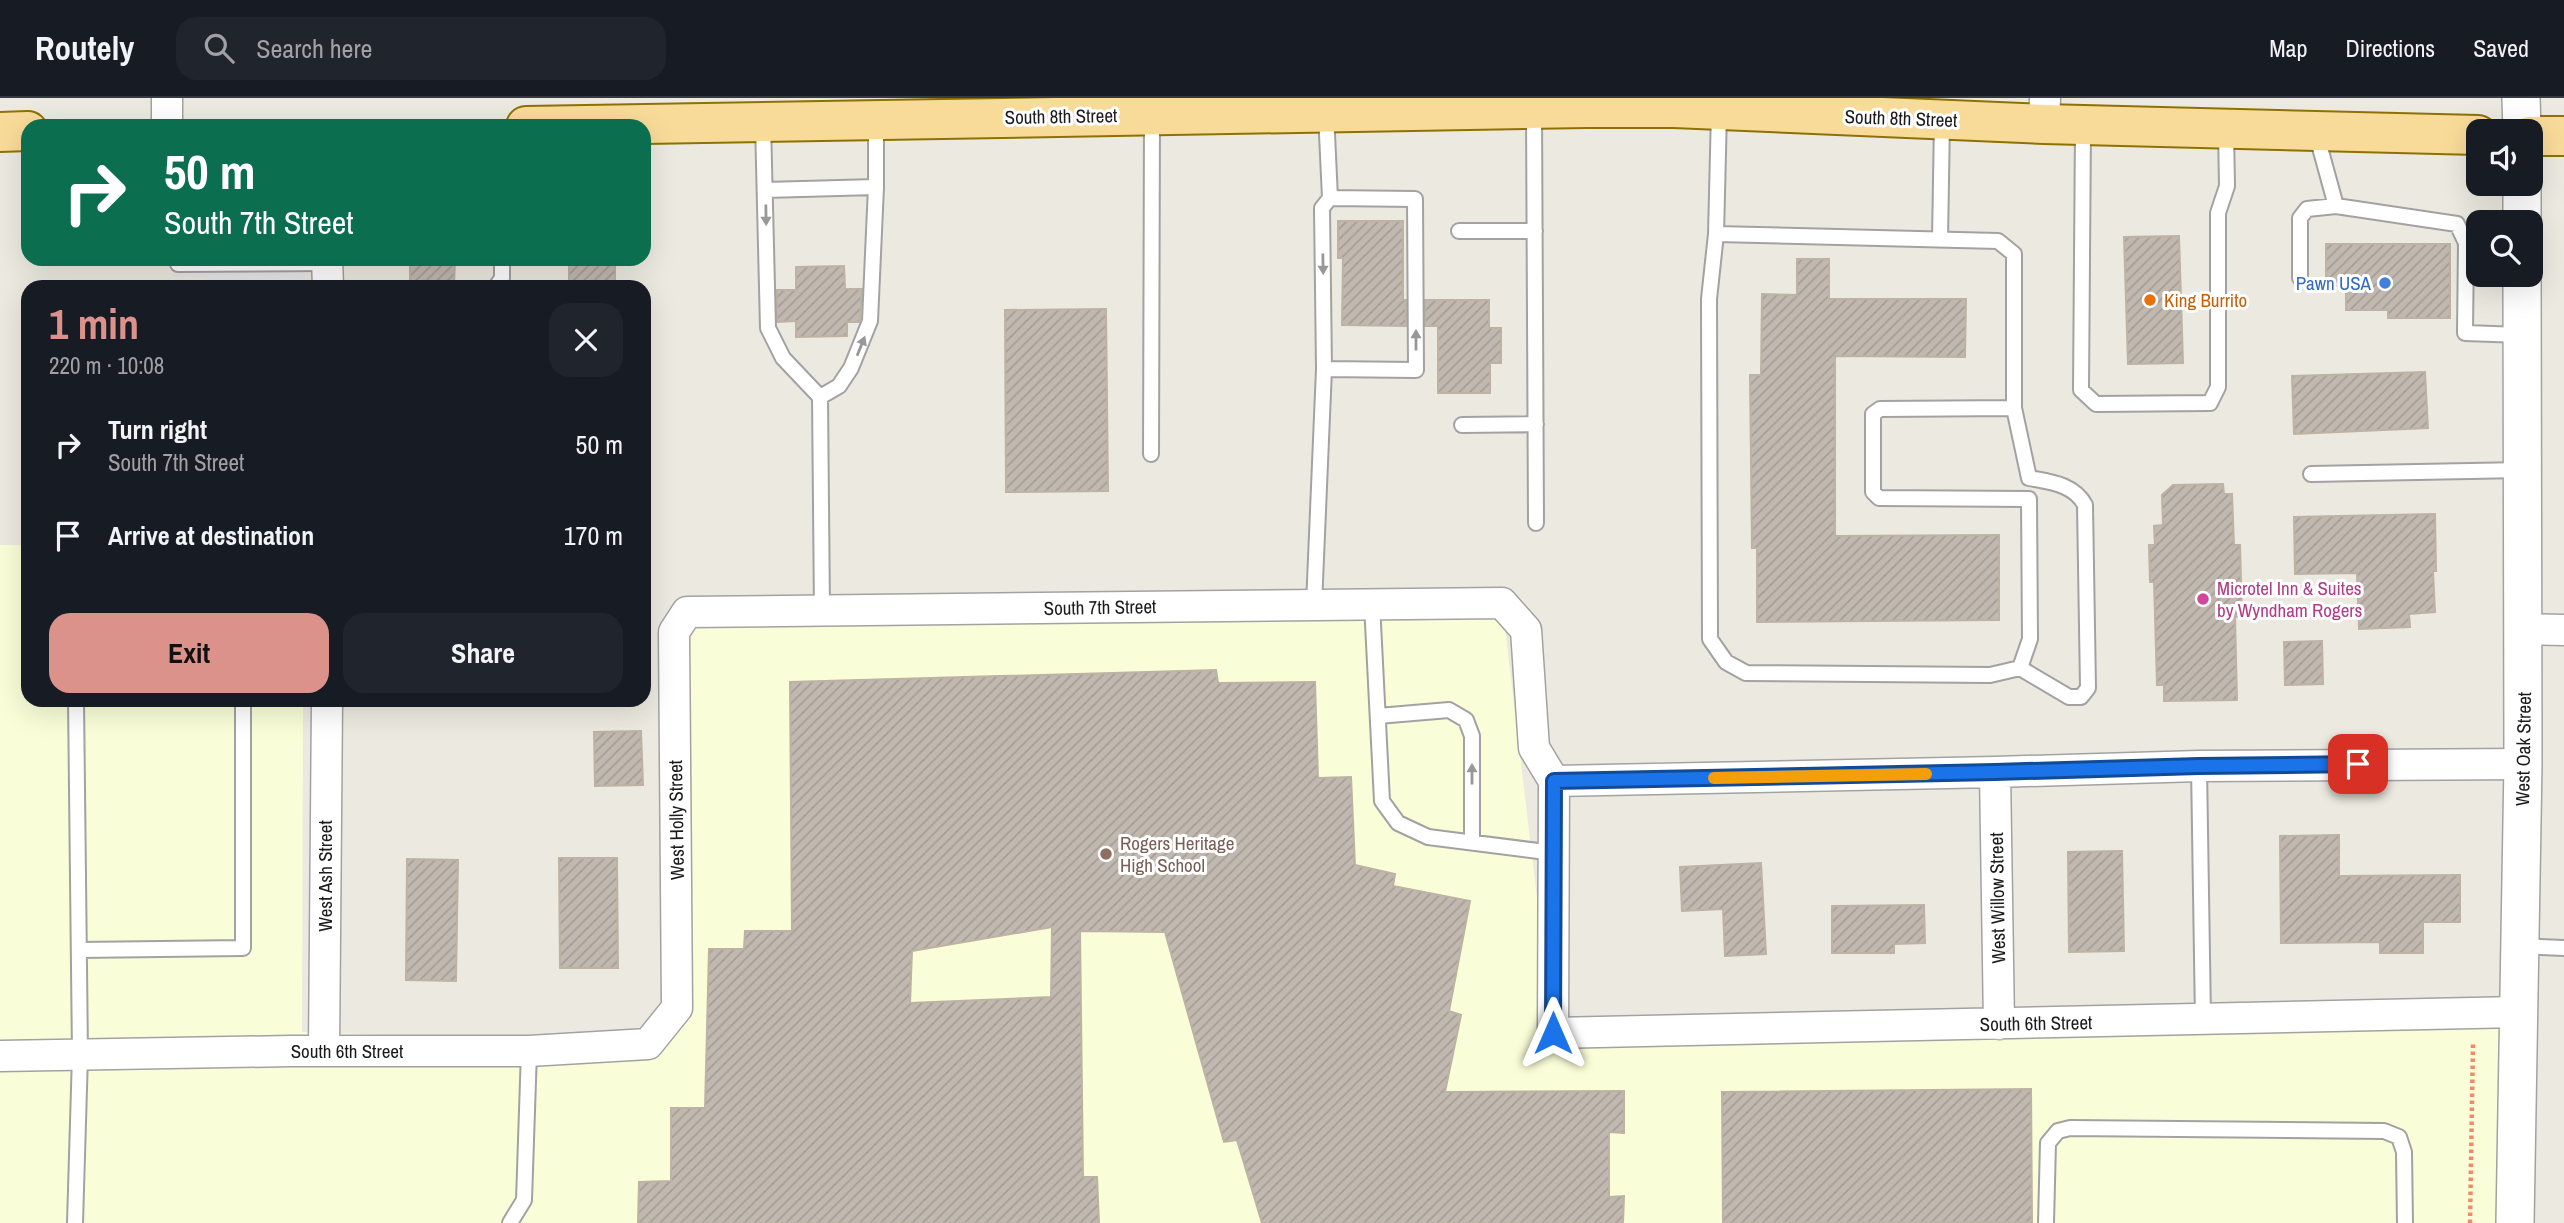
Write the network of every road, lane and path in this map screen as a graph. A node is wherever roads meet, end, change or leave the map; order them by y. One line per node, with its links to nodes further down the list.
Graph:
1 (167, 98): 9 (street)
2 (2521, 98): 10 (street)
3 (1587, 103): 5 (main road, South 8th Street); 6 (main road, South 8th Street)
4 (1152, 106): 8 (main road, South 8th Street); 11 (main road, South 8th Street); 43 (lane)
5 (1534, 108): 8 (main road, South 8th Street); 28 (lane)
6 (1719, 110): 12 (main road, South 8th Street); 29 (lane)
7 (2044, 111): 12 (main road, South 8th Street); 15 (main road, South 8th Street)
8 (1326, 112): 25 (lane)
9 (167, 119)
10 (2522, 119)
11 (876, 120): 13 (main road, South 8th Street); 23 (lane)
12 (1942, 120): 31 (lane)
13 (763, 122): 14 (main road, South 8th Street); 24 (lane)
14 (651, 124)
15 (2082, 125): 16 (main road, South 8th Street); 16 (lane)
16 (2226, 129): 18 (main road, South 8th Street)
17 (21, 131): 19 (main road)
18 (2316, 131): 20 (main road, South 8th Street); 26 (lane)
19 (0, 132)
20 (2466, 135)
21 (2543, 136): 22 (main road)
22 (2564, 136)
23 (876, 187): 24 (lane); 39 (lane, one-way to 23)
24 (765, 190): 39 (lane, one-way to 39)
25 (1330, 198): 38 (lane, one-way to 38); 38 (lane, one-way to 25)
26 (2336, 206): 30 (lane); 34 (lane)
27 (1459, 231): 28 (lane)
28 (1535, 231): 42 (lane)
29 (1716, 234): 31 (lane); 55 (lane)
30 (2466, 235)
31 (1940, 240): 40 (lane)
32 (228, 266): 33 (lane)
33 (328, 270)
34 (2300, 278)
35 (2469, 287): 37 (lane)
36 (2522, 287): 37 (street, West Oak Street)
37 (2523, 335): 44 (street, West Oak Street)
38 (1324, 369): 50 (lane)
39 (820, 397): 51 (lane)
40 (2014, 408): 46 (lane); 47 (lane)
41 (1462, 425): 42 (lane)
42 (1536, 425): 48 (lane)
43 (1151, 454)
44 (2523, 470): 45 (lane); 52 (street, West Oak Street)
45 (2311, 474)
46 (2029, 478): 47 (lane); 55 (lane)
47 (2029, 499): 55 (lane)
48 (1536, 523)
49 (1372, 604): 50 (street, South 7th Street); 59 (lane); 63 (street, South 7th Street)
50 (1314, 605): 51 (street, South 7th Street)
51 (822, 611): 54 (street, South 7th Street)
52 (2524, 629): 53 (street); 60 (street, West Oak Street)
53 (2564, 629)
54 (674, 632): 69 (street, West Holly Street)
55 (2020, 668)
56 (76, 707): 68 (lane)
57 (243, 707): 68 (lane)
58 (327, 707): 73 (street, West Ash Street)
59 (1378, 716): 64 (lane); 64 (lane, one-way to 59)
60 (2523, 764): 61 (street); 66 (street, West Oak Street)
61 (2199, 766): 62 (street); 71 (lane)
62 (1995, 772): 63 (street); 72 (street, West Willow Street)
63 (1554, 781): 65 (street)
64 (1472, 842): 65 (lane)
65 (1554, 853): 72 (street, South 6th Street)
66 (2518, 946): 67 (lane); 70 (street, West Oak Street)
67 (2564, 948)
68 (79, 950): 75 (lane)
69 (677, 1008): 74 (street, South 6th Street)
70 (2519, 1012): 71 (street, South 6th Street); 81 (street, West Oak Street)
71 (2203, 1019): 72 (street, South 6th Street)
72 (1999, 1024)
73 (324, 1051): 74 (street, South 6th Street); 75 (street, South 6th Street)
74 (529, 1051): 78 (lane)
75 (80, 1055): 76 (street, South 6th Street); 77 (lane)
76 (0, 1056)
77 (75, 1223)
78 (510, 1223)
79 (2046, 1223): 80 (lane)
80 (2405, 1223)
81 (2515, 1223)

